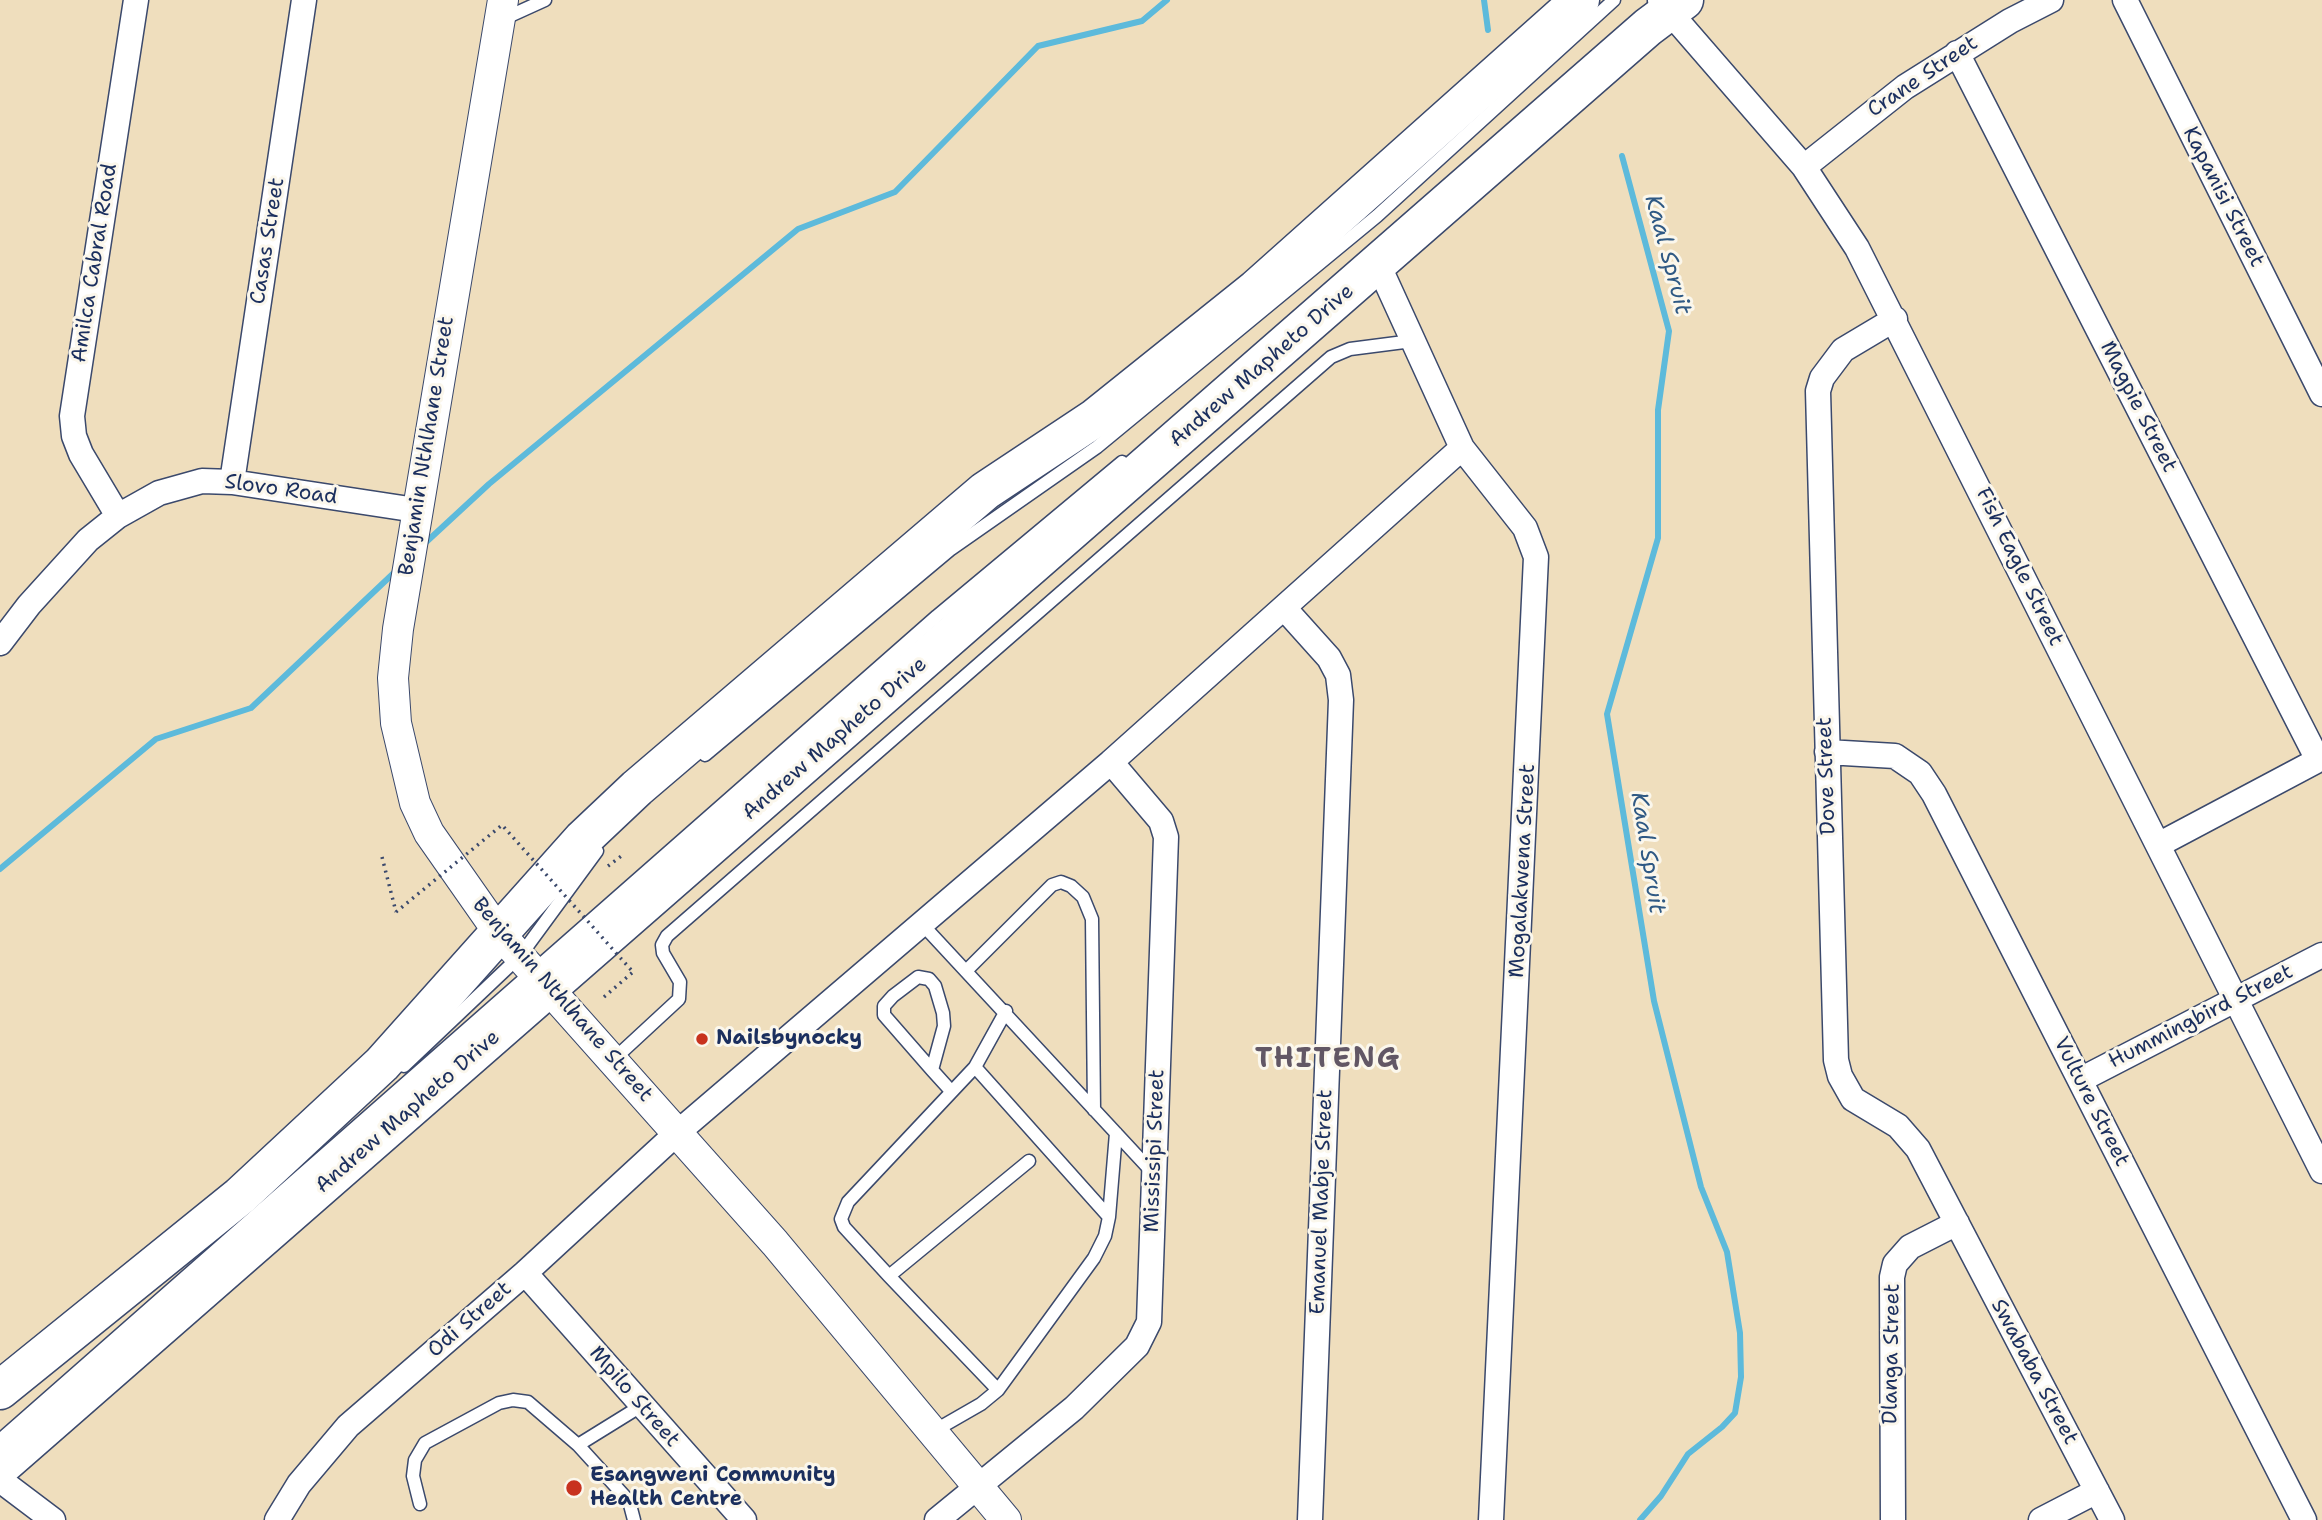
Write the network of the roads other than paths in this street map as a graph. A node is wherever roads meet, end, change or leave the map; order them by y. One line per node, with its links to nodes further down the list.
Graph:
1 (136, 0): 21 (street, Amilca Cabral Road)
2 (304, 0): 20 (street, Casas Street)
3 (545, 0): 9 (lane)
4 (1580, 0): 10 (main road, Andrew Mapheto Drive)
5 (1614, 0): 10 (lane)
6 (2051, 0): 11 (street, Crane Street)
7 (2125, 0): 17 (street, Kapanisi Street)
8 (1668, 3): 13 (street, Fish Eagle Street); 14 (main road, Andrew Mapheto Drive)
9 (501, 10): 22 (street, Benjamin Nthlhane Street)
10 (1542, 49): 12 (main road, Andrew Mapheto Drive)
11 (1957, 53): 13 (street, Crane Street); 26 (street, Magpie Street)
12 (1505, 83): 28 (lane); 33 (main road, Andrew Mapheto Drive)
13 (1804, 167): 15 (street, Fish Eagle Street)
14 (1364, 267): 16 (street, Mogalakwena Street); 33 (main road, Andrew Mapheto Drive)
15 (1895, 319): 25 (street, Dove Street); 30 (street, Fish Eagle Street)
16 (1412, 341): 18 (street, Mogalakwena Street); 37 (lane)
17 (2322, 394)
18 (1462, 448): 23 (street, Odi Street); 71 (street, Mogalakwena Street)
19 (1134, 452): 33 (lane)
20 (232, 482): 21 (street, Slovo Road); 22 (street, Slovo Road)
21 (118, 516): 24 (street, Slovo Road)
22 (414, 516): 33 (street, Benjamin Nthlhane Street)
23 (1285, 610): 27 (street, Odi Street); 70 (street, Emanuel Mabje Street)
24 (0, 643)
25 (1827, 752): 40 (street, Vulture Street); 49 (street, Dove Street)
26 (2320, 759): 30 (street)
27 (1111, 762): 31 (street, Odi Street); 47 (street, Mississipi Street)
28 (694, 765)
29 (608, 837): 33 (lane)
30 (2158, 845): 35 (street, Fish Eagle Street)
31 (922, 923): 34 (lane); 43 (street, Odi Street)
32 (2322, 955): 35 (street, Hummingbird Street)
33 (525, 962): 37 (street, Benjamin Nthlhane Street); 52 (lane); 53 (main road, Andrew Mapheto Drive); 57 (lane); 59 (main road, Andrew Mapheto Drive)
34 (967, 970): 36 (lane); 42 (lane)
35 (2236, 999): 40 (street, Hummingbird Street); 45 (street, Fish Eagle Street)
36 (1006, 1011): 38 (lane); 42 (lane)
37 (613, 1060): 43 (street, Benjamin Nthlhane Street)
38 (975, 1067): 41 (lane); 48 (lane)
39 (932, 1070): 39 (lane); 41 (lane)
40 (2080, 1080): 75 (street, Vulture Street)
41 (951, 1091): 51 (lane)
42 (1094, 1110): 44 (lane)
43 (677, 1133): 50 (street, Odi Street); 56 (street, Benjamin Nthlhane Street)
44 (1116, 1133): 47 (lane); 48 (lane)
45 (2318, 1154)
46 (1029, 1161): 51 (lane)
47 (1155, 1175): 61 (street, Mississipi Street)
48 (1109, 1217): 54 (lane)
49 (1957, 1223): 62 (street, Swababa Street); 72 (street, Dlanga Street)
50 (525, 1273): 55 (street, Mpilo Street); 65 (street, Odi Street)
51 (889, 1276): 54 (lane)
52 (157, 1283)
53 (0, 1390)
54 (998, 1390): 56 (lane)
55 (641, 1405): 58 (lane); 67 (street, Mpilo Street)
56 (934, 1431): 61 (street, Benjamin Nthlhane Street)
57 (0, 1440)
58 (578, 1446): 63 (lane); 66 (lane)
59 (0, 1467)
60 (0, 1480): 64 (street)
61 (979, 1485): 68 (street, Mississipi Street); 69 (street, Benjamin Nthlhane Street)
62 (2097, 1490): 73 (street); 74 (street, Swababa Street)
63 (420, 1504)
64 (53, 1520)
65 (277, 1520)
66 (634, 1520)
67 (744, 1520)
68 (937, 1520)
69 (1006, 1520)
70 (1310, 1520)
71 (1491, 1520)
72 (1893, 1520)
73 (2041, 1520)
74 (2112, 1520)
75 (2304, 1520)

